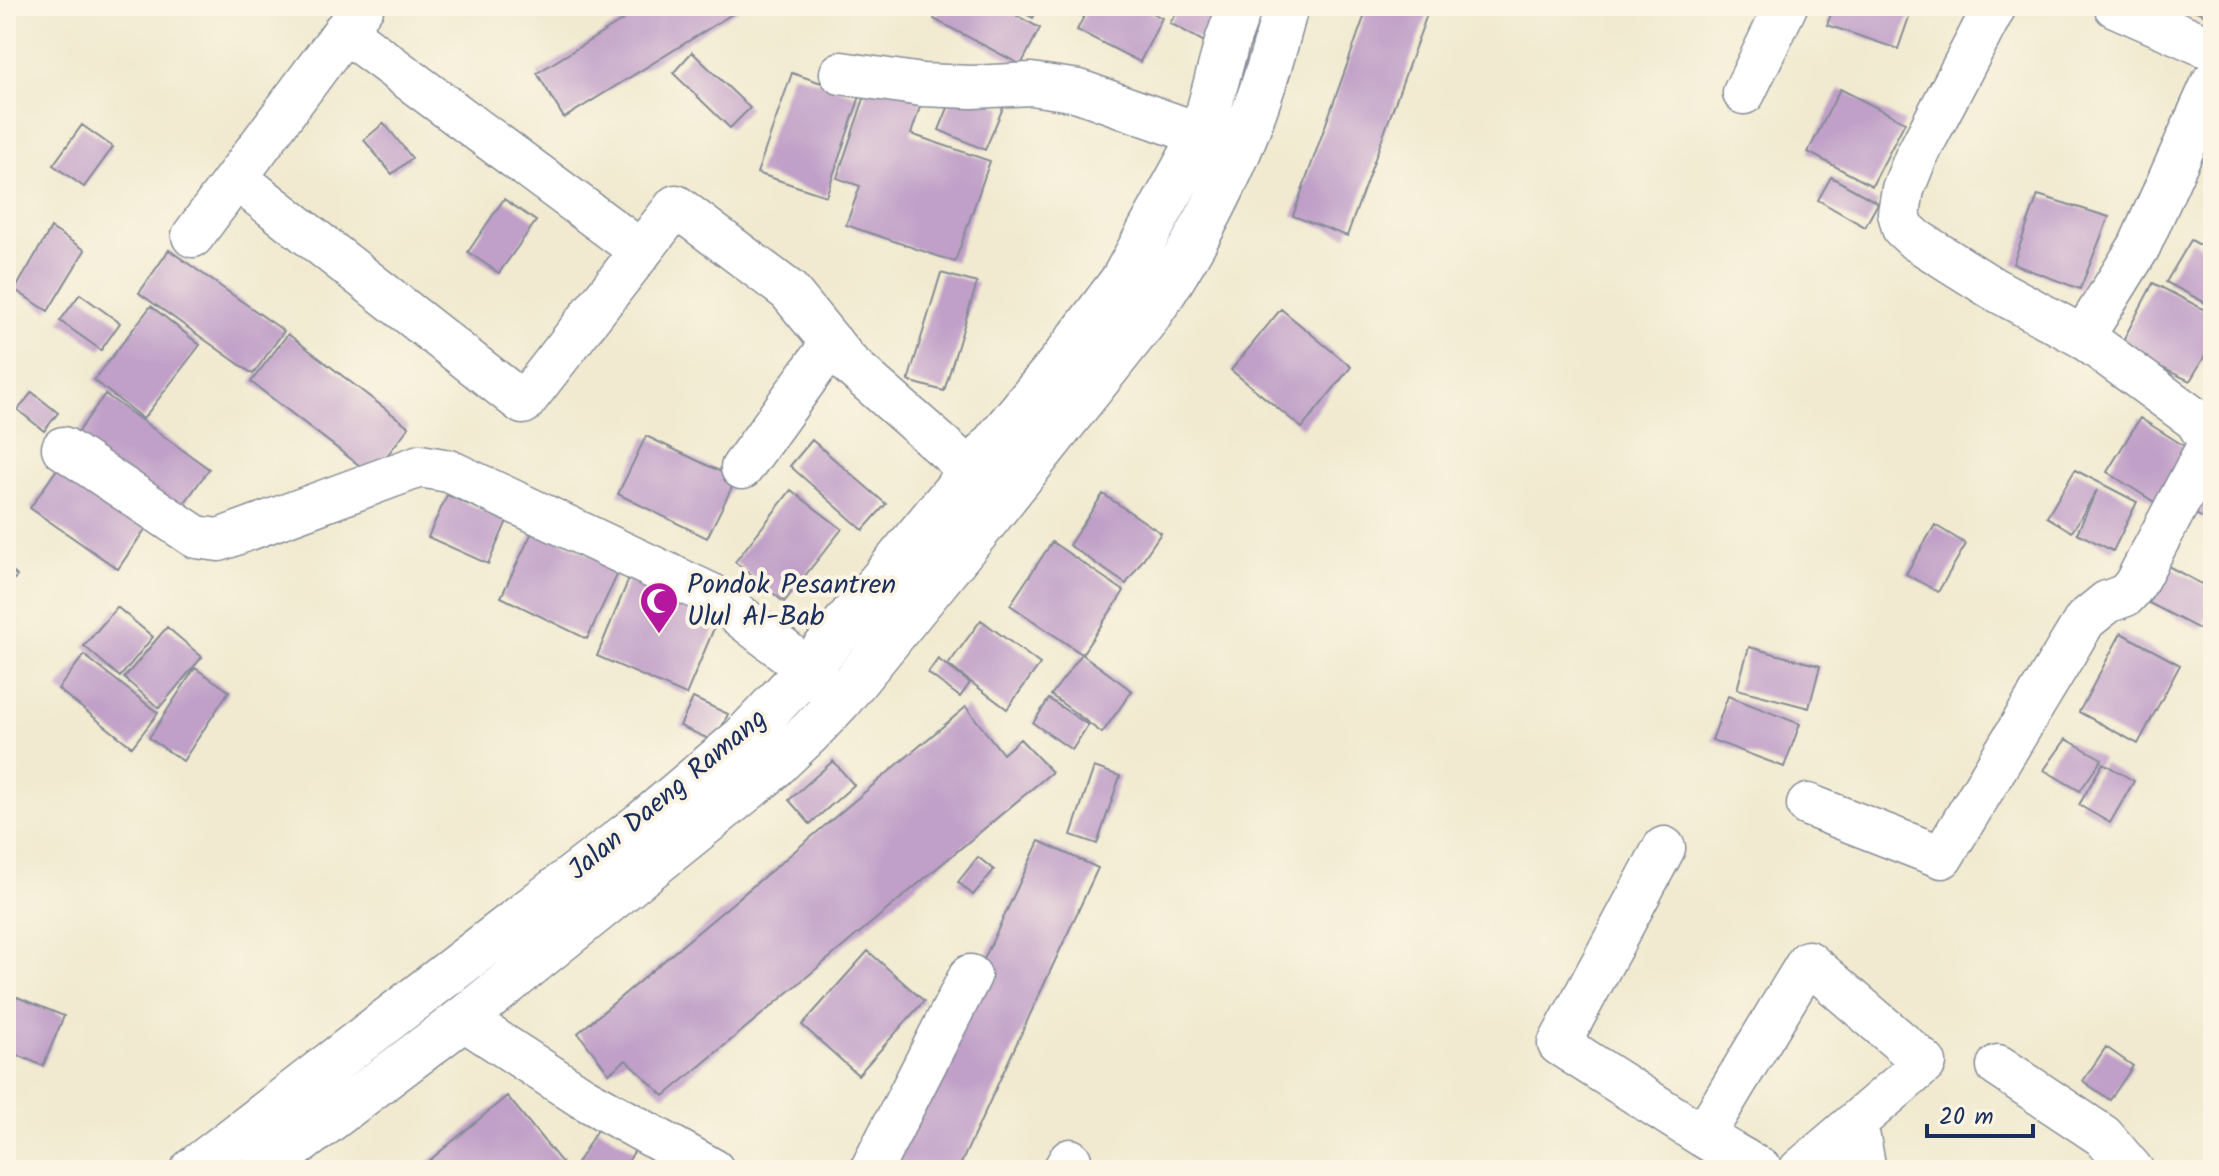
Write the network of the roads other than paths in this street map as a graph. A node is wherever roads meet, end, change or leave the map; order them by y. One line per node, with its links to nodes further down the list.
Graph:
1 (1240, 6): 11 (main road, Jalan Daeng Ramang)
2 (1286, 6): 11 (main road, Jalan Daeng Ramang)
3 (1786, 6): 10 (street)
4 (1995, 6): 15 (street)
5 (2115, 6): 7 (street)
6 (354, 18): 12 (street); 14 (street)
7 (2213, 49)
8 (841, 73): 11 (street)
9 (2213, 82): 15 (street)
10 (1744, 93)
11 (1222, 144): 19 (main road, Jalan Daeng Ramang); 21 (main road, Jalan Daeng Ramang)
12 (236, 178): 13 (street); 14 (street)
13 (193, 236)
14 (641, 251): 16 (street)
15 (2083, 337): 22 (street)
16 (832, 343): 18 (street); 19 (street)
17 (63, 448): 20 (street)
18 (742, 468)
19 (971, 471): 20 (main road, Jalan Daeng Ramang)
20 (808, 669): 21 (street); 29 (main road, Jalan Daeng Ramang)
21 (840, 700): 25 (main road, Jalan Daeng Ramang)
22 (1808, 805)
23 (1664, 848): 28 (street)
24 (970, 976): 32 (street)
25 (463, 1019): 30 (main road, Jalan Daeng Ramang); 31 (street)
26 (1998, 1066): 36 (street)
27 (1856, 1122): 28 (street); 34 (street); 35 (street)
28 (1703, 1136): 33 (street)
29 (193, 1170)
30 (263, 1170)
31 (713, 1170)
32 (871, 1170)
33 (1761, 1170)
34 (1800, 1170)
35 (1865, 1170)
36 (2132, 1170)

